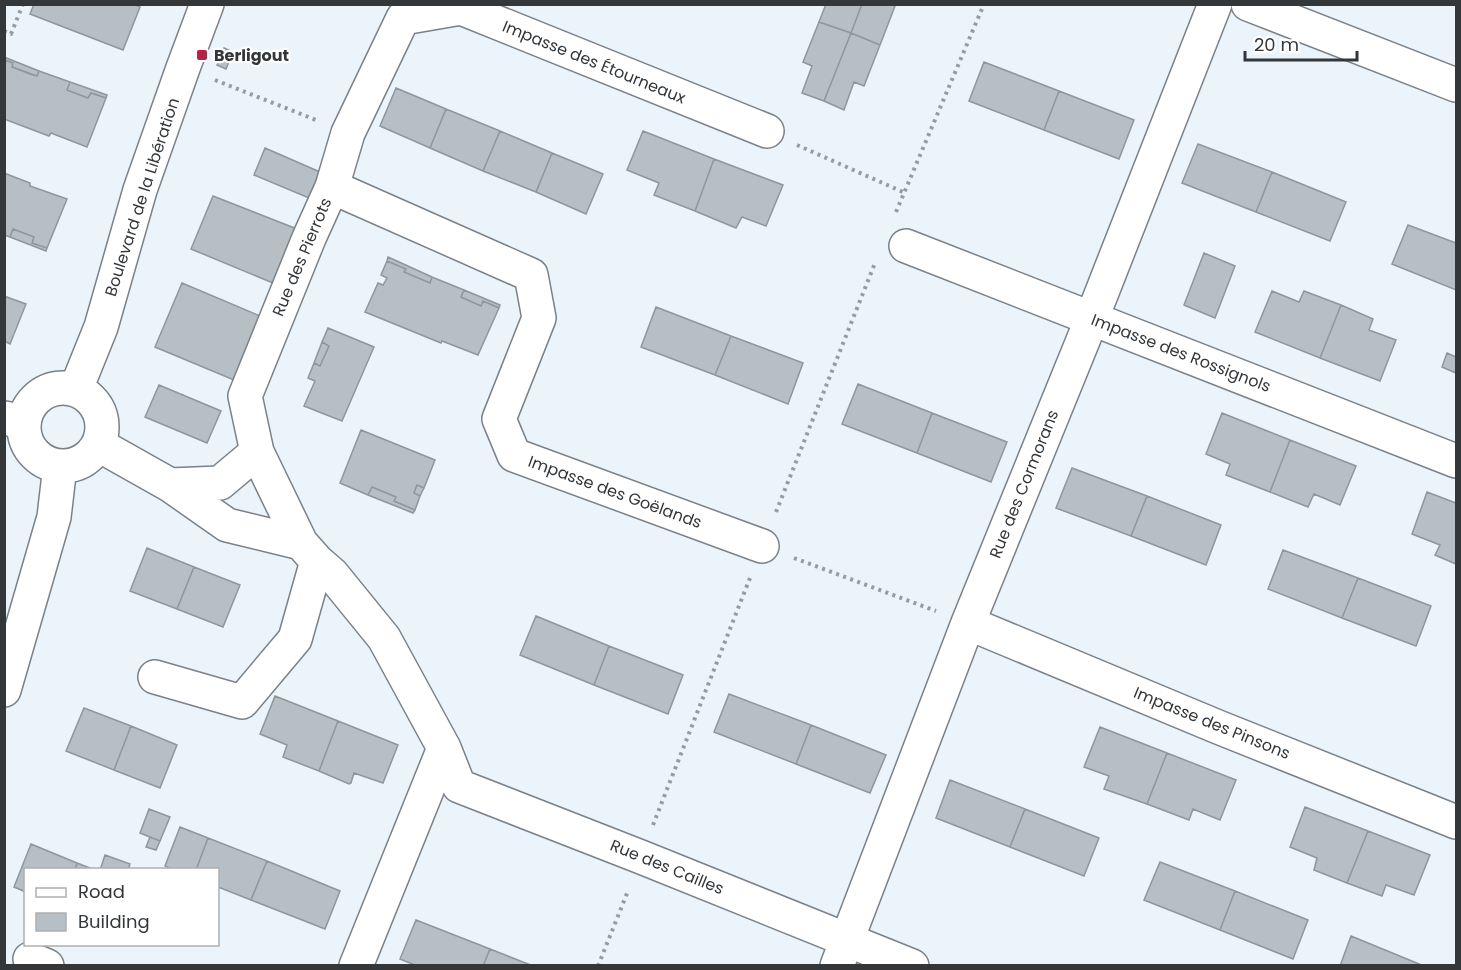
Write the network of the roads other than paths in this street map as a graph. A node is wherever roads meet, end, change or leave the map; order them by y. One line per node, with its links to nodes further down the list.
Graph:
1 (207, 4): 10 (street, Boulevard de la Libération)
2 (1215, 4): 9 (street, Rue des Cormorans)
3 (1248, 4): 4 (street)
4 (1456, 85)
5 (767, 131): 6 (street, Impasse des Étourneaux)
6 (348, 133): 7 (street, Rue des Pierrots)
7 (332, 187): 13 (street, Rue des Pierrots); 17 (street, Impasse des Goëlands)
8 (906, 246): 9 (street, Impasse des Rossignols)
9 (1092, 318): 14 (street, Impasse des Rossignols); 19 (street, Rue des Cormorans)
10 (76, 389): 11 (street); 12 (street)
11 (14, 420): 15 (street)
12 (99, 445): 15 (street); 16 (street)
13 (257, 452): 16 (street); 18 (street, Rue des Pierrots)
14 (1456, 461)
15 (60, 466): 21 (street)
16 (170, 485): 18 (street)
17 (762, 546)
18 (309, 552): 20 (street); 22 (street, Rue des Cailles)
19 (968, 623): 23 (street, Impasse des Pinsons); 24 (street, Rue des Cormorans)
20 (155, 677)
21 (4, 690)
22 (444, 748): 24 (street, Rue des Cailles); 25 (street)
23 (1456, 822)
24 (843, 953): 26 (street, Rue des Cailles)
25 (356, 966)
26 (912, 966)

